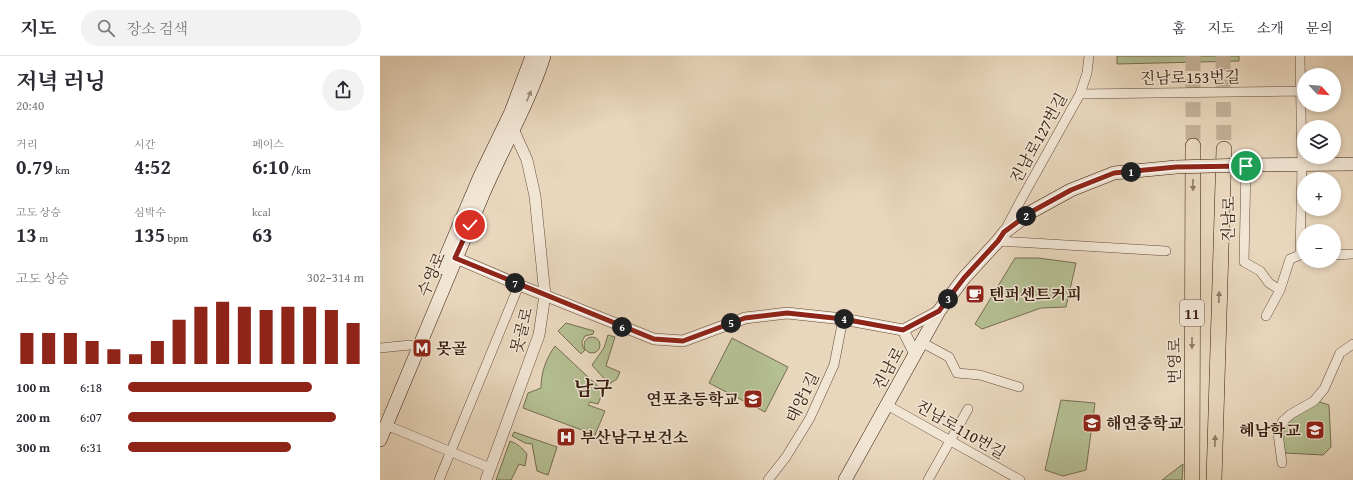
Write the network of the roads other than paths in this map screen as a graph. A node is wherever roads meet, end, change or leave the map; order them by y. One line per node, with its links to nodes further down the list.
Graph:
1 (532, 56): 8 (main road, 수영로)
2 (544, 56): 9 (main road, 수영로, one-way to 2)
3 (1089, 56): 7 (street, 진남로127번길)
4 (1300, 56): 5 (street)
5 (1300, 68)
6 (1297, 91): 7 (street, 진남로153번길)
7 (1080, 94): 17 (street, 진남로127번길)
8 (511, 112): 9 (street, 못골로); 21 (main road, 수영로)
9 (513, 129): 21 (main road, 수영로); 25 (street, 못골로)
10 (1193, 146): 51 (highway, 번영로 / 11, one-way to 51)
11 (1224, 149): 52 (highway, 11, one-way to 11)
12 (1302, 164): 15 (main road); 16 (street)
13 (1341, 164): 14 (main road)
14 (1353, 164)
15 (1246, 166): 17 (main road, 진남로, bridge); 24 (street, 진남로)
16 (1302, 224)
17 (1001, 236): 18 (street); 26 (main road, 진남로)
18 (1166, 251)
19 (1353, 254): 20 (street)
20 (1341, 255)
21 (451, 256): 23 (street); 32 (main road, 수영로); 38 (main road, 수영로)
22 (1297, 257): 24 (street)
23 (519, 285): 25 (street); 41 (street)
24 (1280, 290): 27 (street)
25 (545, 295): 28 (street); 43 (street, 못골로)
26 (939, 311): 29 (street); 30 (main road, 진남로)
27 (1266, 316)
28 (843, 319): 29 (street); 47 (street, 태양1길)
29 (903, 330): 34 (street)
30 (921, 342): 34 (main road, 진남로); 35 (street)
31 (1353, 344): 42 (street)
32 (410, 345): 33 (street); 38 (main road, 수영로)
33 (380, 348)
34 (915, 354): 36 (main road, 진남로)
35 (1019, 386)
36 (887, 405): 40 (street, 진남로110번길); 48 (main road, 진남로)
37 (968, 409): 40 (street)
38 (383, 422): 39 (main road, 수영로); 41 (street)
39 (380, 440)
40 (950, 440): 44 (street, 진남로110번길); 49 (street)
41 (450, 452): 43 (street); 45 (street)
42 (1282, 464)
43 (490, 468): 46 (street, 못골로)
44 (1008, 477): 50 (street, 진남로110번길)
45 (439, 480)
46 (486, 480)
47 (768, 480)
48 (845, 480)
49 (928, 480)
50 (1020, 480)
51 (1192, 480)
52 (1214, 480)

